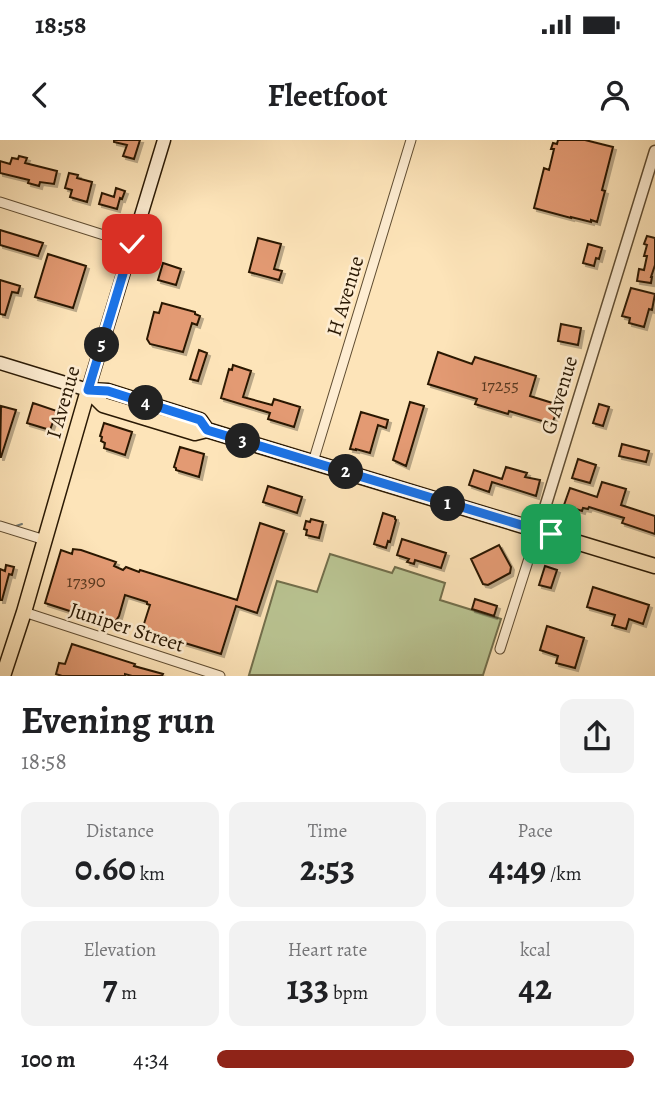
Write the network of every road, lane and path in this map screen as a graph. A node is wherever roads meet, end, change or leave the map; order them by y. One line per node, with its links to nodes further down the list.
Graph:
1 (164, 140): 5 (main road, I Avenue)
2 (411, 140): 8 (street, H Avenue)
3 (655, 151): 10 (street, G Avenue)
4 (0, 202): 5 (street)
5 (132, 244): 7 (main road, I Avenue)
6 (0, 363): 7 (main road)
7 (88, 390): 8 (main road); 11 (main road, I Avenue)
8 (313, 462): 10 (main road)
9 (0, 526): 11 (street)
10 (538, 530): 12 (main road); 14 (street, G Avenue)
11 (45, 540): 13 (main road, I Avenue)
12 (655, 566)
13 (24, 612): 15 (main road, I Avenue); 16 (street, Juniper Street)
14 (500, 649)
15 (3, 676)
16 (220, 676)

